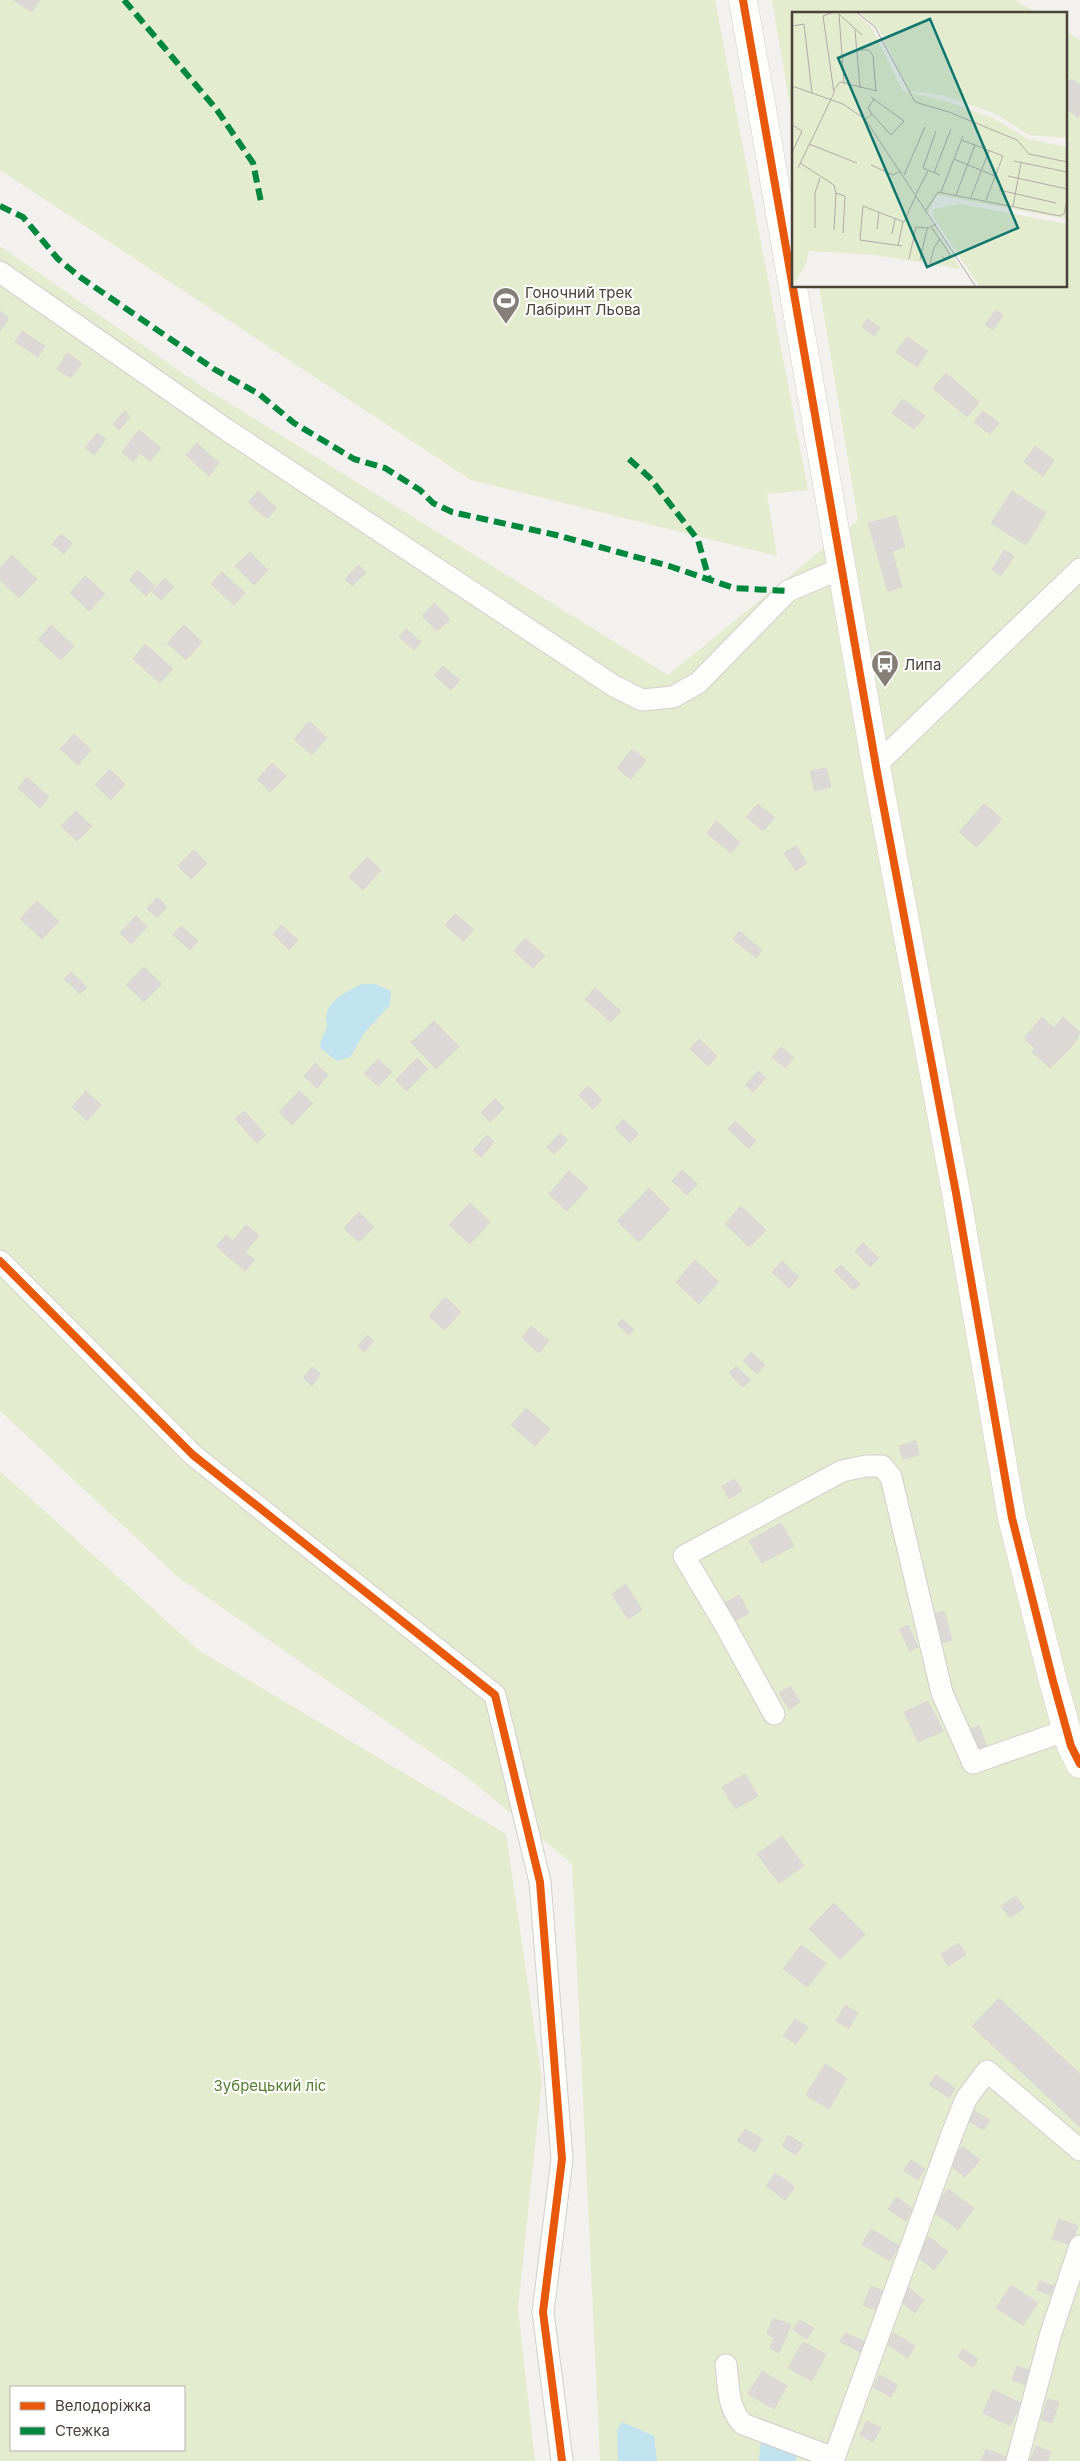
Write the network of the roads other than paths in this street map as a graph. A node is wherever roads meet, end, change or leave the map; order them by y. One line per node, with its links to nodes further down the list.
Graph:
1 (743, 0): 3 (street)
2 (0, 272): 5 (street)
3 (792, 281)
4 (793, 288): 5 (street)
5 (842, 568): 7 (street)
6 (1080, 569): 7 (street)
7 (876, 765): 10 (street)
8 (0, 1261): 16 (street)
9 (774, 1714): 10 (street)
10 (1067, 1730): 11 (street)
11 (1080, 1764)
12 (1080, 2150): 15 (street)
13 (1080, 2246): 17 (street)
14 (726, 2364): 15 (street)
15 (834, 2460)
16 (562, 2461)
17 (1017, 2461)

